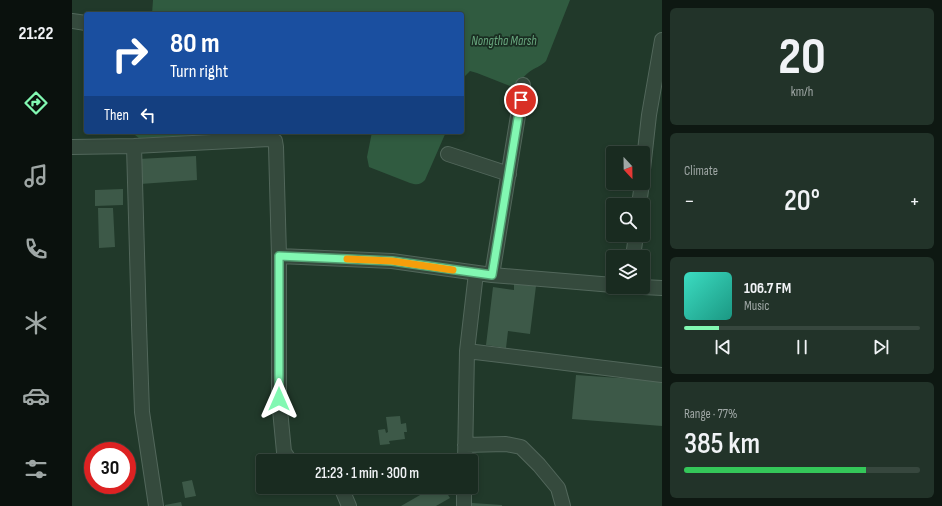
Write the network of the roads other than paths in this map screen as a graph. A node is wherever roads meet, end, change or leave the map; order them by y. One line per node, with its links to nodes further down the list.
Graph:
1 (72, 21): 2 (street)
2 (84, 23)
3 (662, 40): 5 (street)
4 (523, 85): 10 (street)
5 (656, 117): 7 (street)
6 (134, 146): 8 (street); 11 (street); 24 (street)
7 (649, 146)
8 (72, 148)
9 (448, 154): 10 (street)
10 (509, 174): 13 (street)
11 (279, 256): 12 (street); 20 (street)
12 (476, 273): 13 (street); 17 (street)
13 (492, 275): 14 (street)
14 (606, 284)
15 (650, 287): 16 (street)
16 (662, 288)
17 (467, 351): 18 (street); 19 (street)
18 (662, 375)
19 (465, 445): 21 (street); 27 (street)
20 (285, 454)
21 (465, 454)
22 (344, 494): 25 (street)
23 (464, 494): 26 (street)
24 (156, 506)
25 (349, 506)
26 (464, 506)
27 (563, 506)

